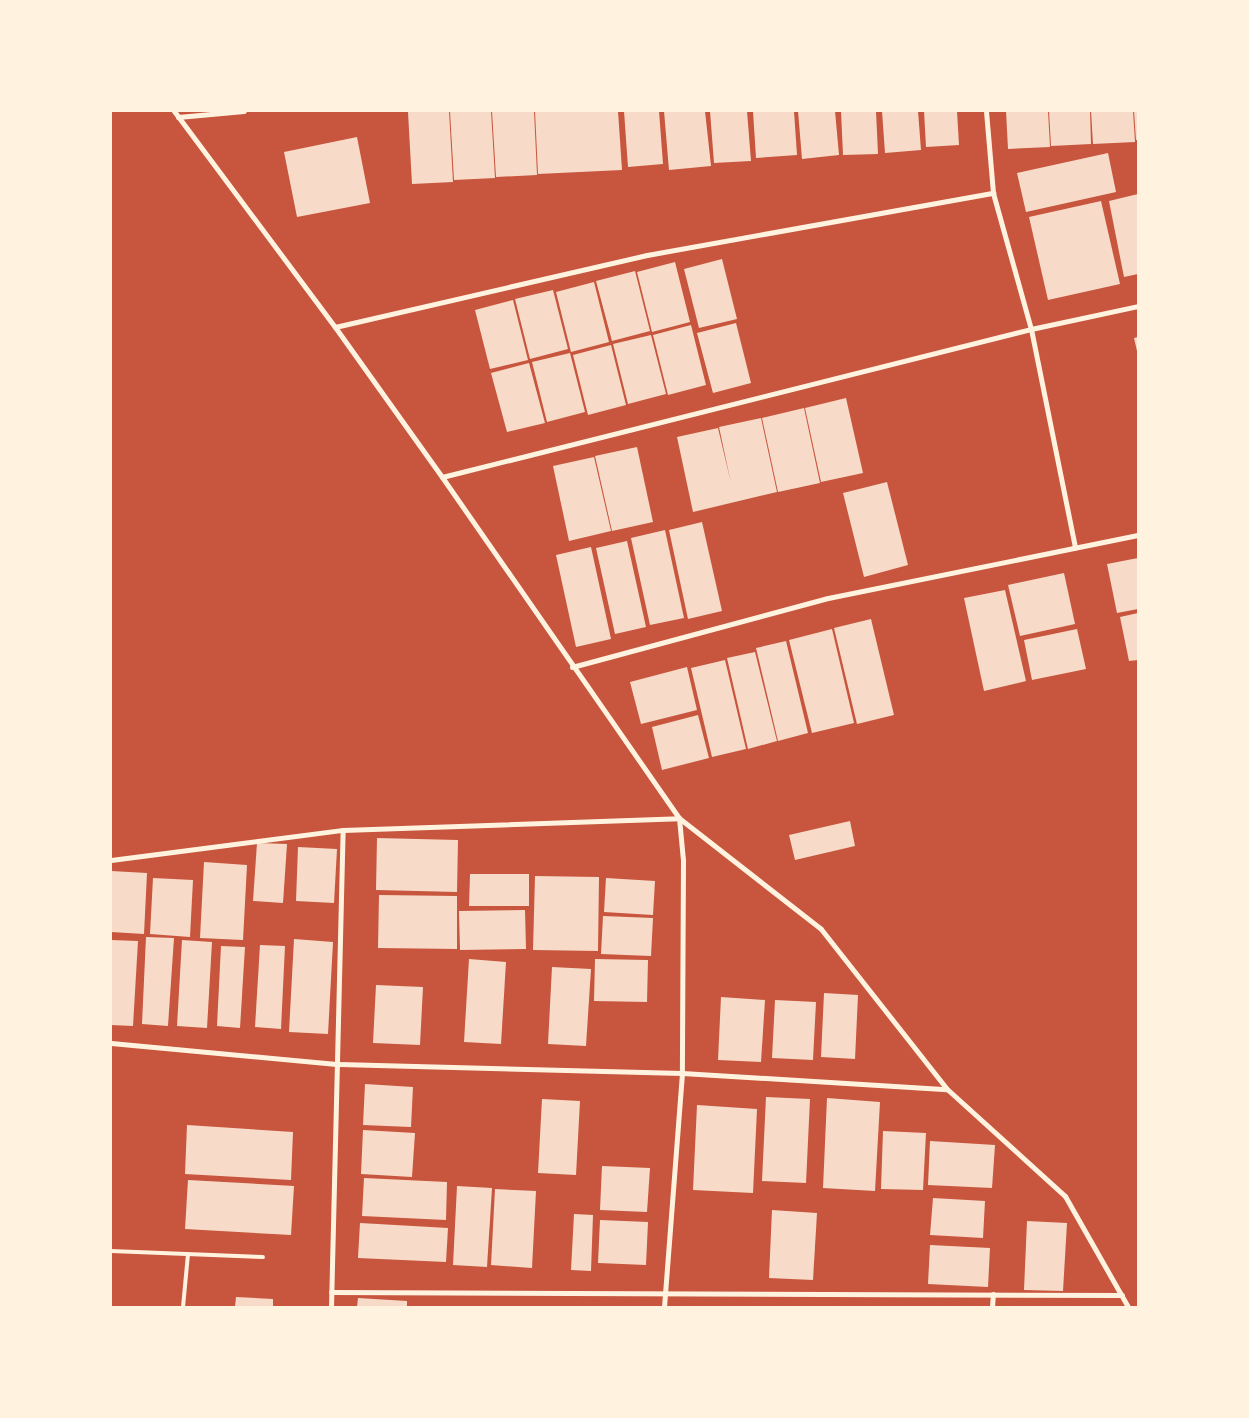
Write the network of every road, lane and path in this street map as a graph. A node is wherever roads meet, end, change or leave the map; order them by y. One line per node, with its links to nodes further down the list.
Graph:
1 (174, 111): 4 (street)
2 (244, 111): 4 (street)
3 (986, 111): 5 (street)
4 (178, 117): 7 (street)
5 (993, 193): 7 (street); 8 (street)
6 (1138, 306): 8 (street)
7 (335, 327): 9 (street)
8 (1032, 329): 9 (street); 11 (street)
9 (442, 477): 12 (street)
10 (1138, 535): 11 (street)
11 (1075, 548): 12 (street)
12 (572, 667): 13 (street)
13 (679, 818): 14 (street); 18 (street); 19 (street)
14 (343, 830): 15 (street); 17 (street)
15 (111, 860)
16 (111, 1043): 17 (street)
17 (339, 1064): 18 (street); 23 (street)
18 (682, 1073): 19 (street); 24 (street)
19 (947, 1088): 26 (street)
20 (111, 1251): 21 (lane)
21 (188, 1254): 22 (lane); 27 (lane)
22 (263, 1257)
23 (331, 1292): 24 (street); 28 (street)
24 (664, 1293): 25 (street); 29 (street)
25 (993, 1294): 26 (street); 30 (street)
26 (1122, 1295): 31 (street)
27 (183, 1307)
28 (331, 1307)
29 (664, 1307)
30 (992, 1307)
31 (1128, 1307)

